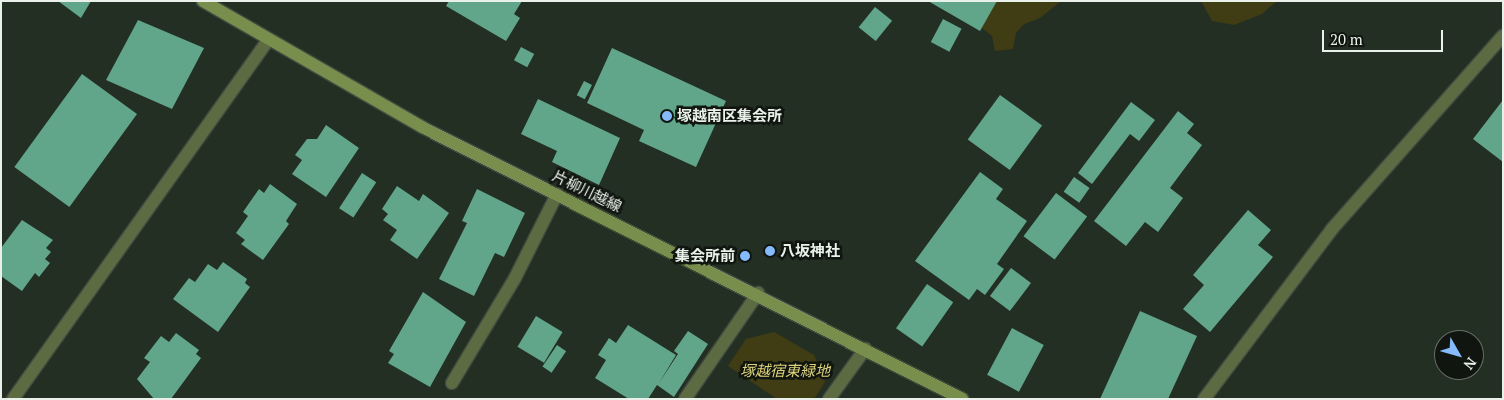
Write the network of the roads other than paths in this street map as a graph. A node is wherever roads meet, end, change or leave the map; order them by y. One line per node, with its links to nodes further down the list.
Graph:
1 (203, 1): 3 (main road, 片柳川越線)
2 (1503, 36): 12 (street)
3 (268, 40): 4 (main road, 片柳川越線); 8 (street)
4 (557, 194): 5 (main road, 片柳川越線); 7 (street)
5 (758, 293): 6 (main road, 片柳川越線); 9 (street)
6 (866, 349): 10 (street); 11 (main road, 片柳川越線)
7 (452, 383)
8 (13, 399)
9 (685, 399)
10 (829, 399)
11 (962, 399)
12 (1204, 399)

